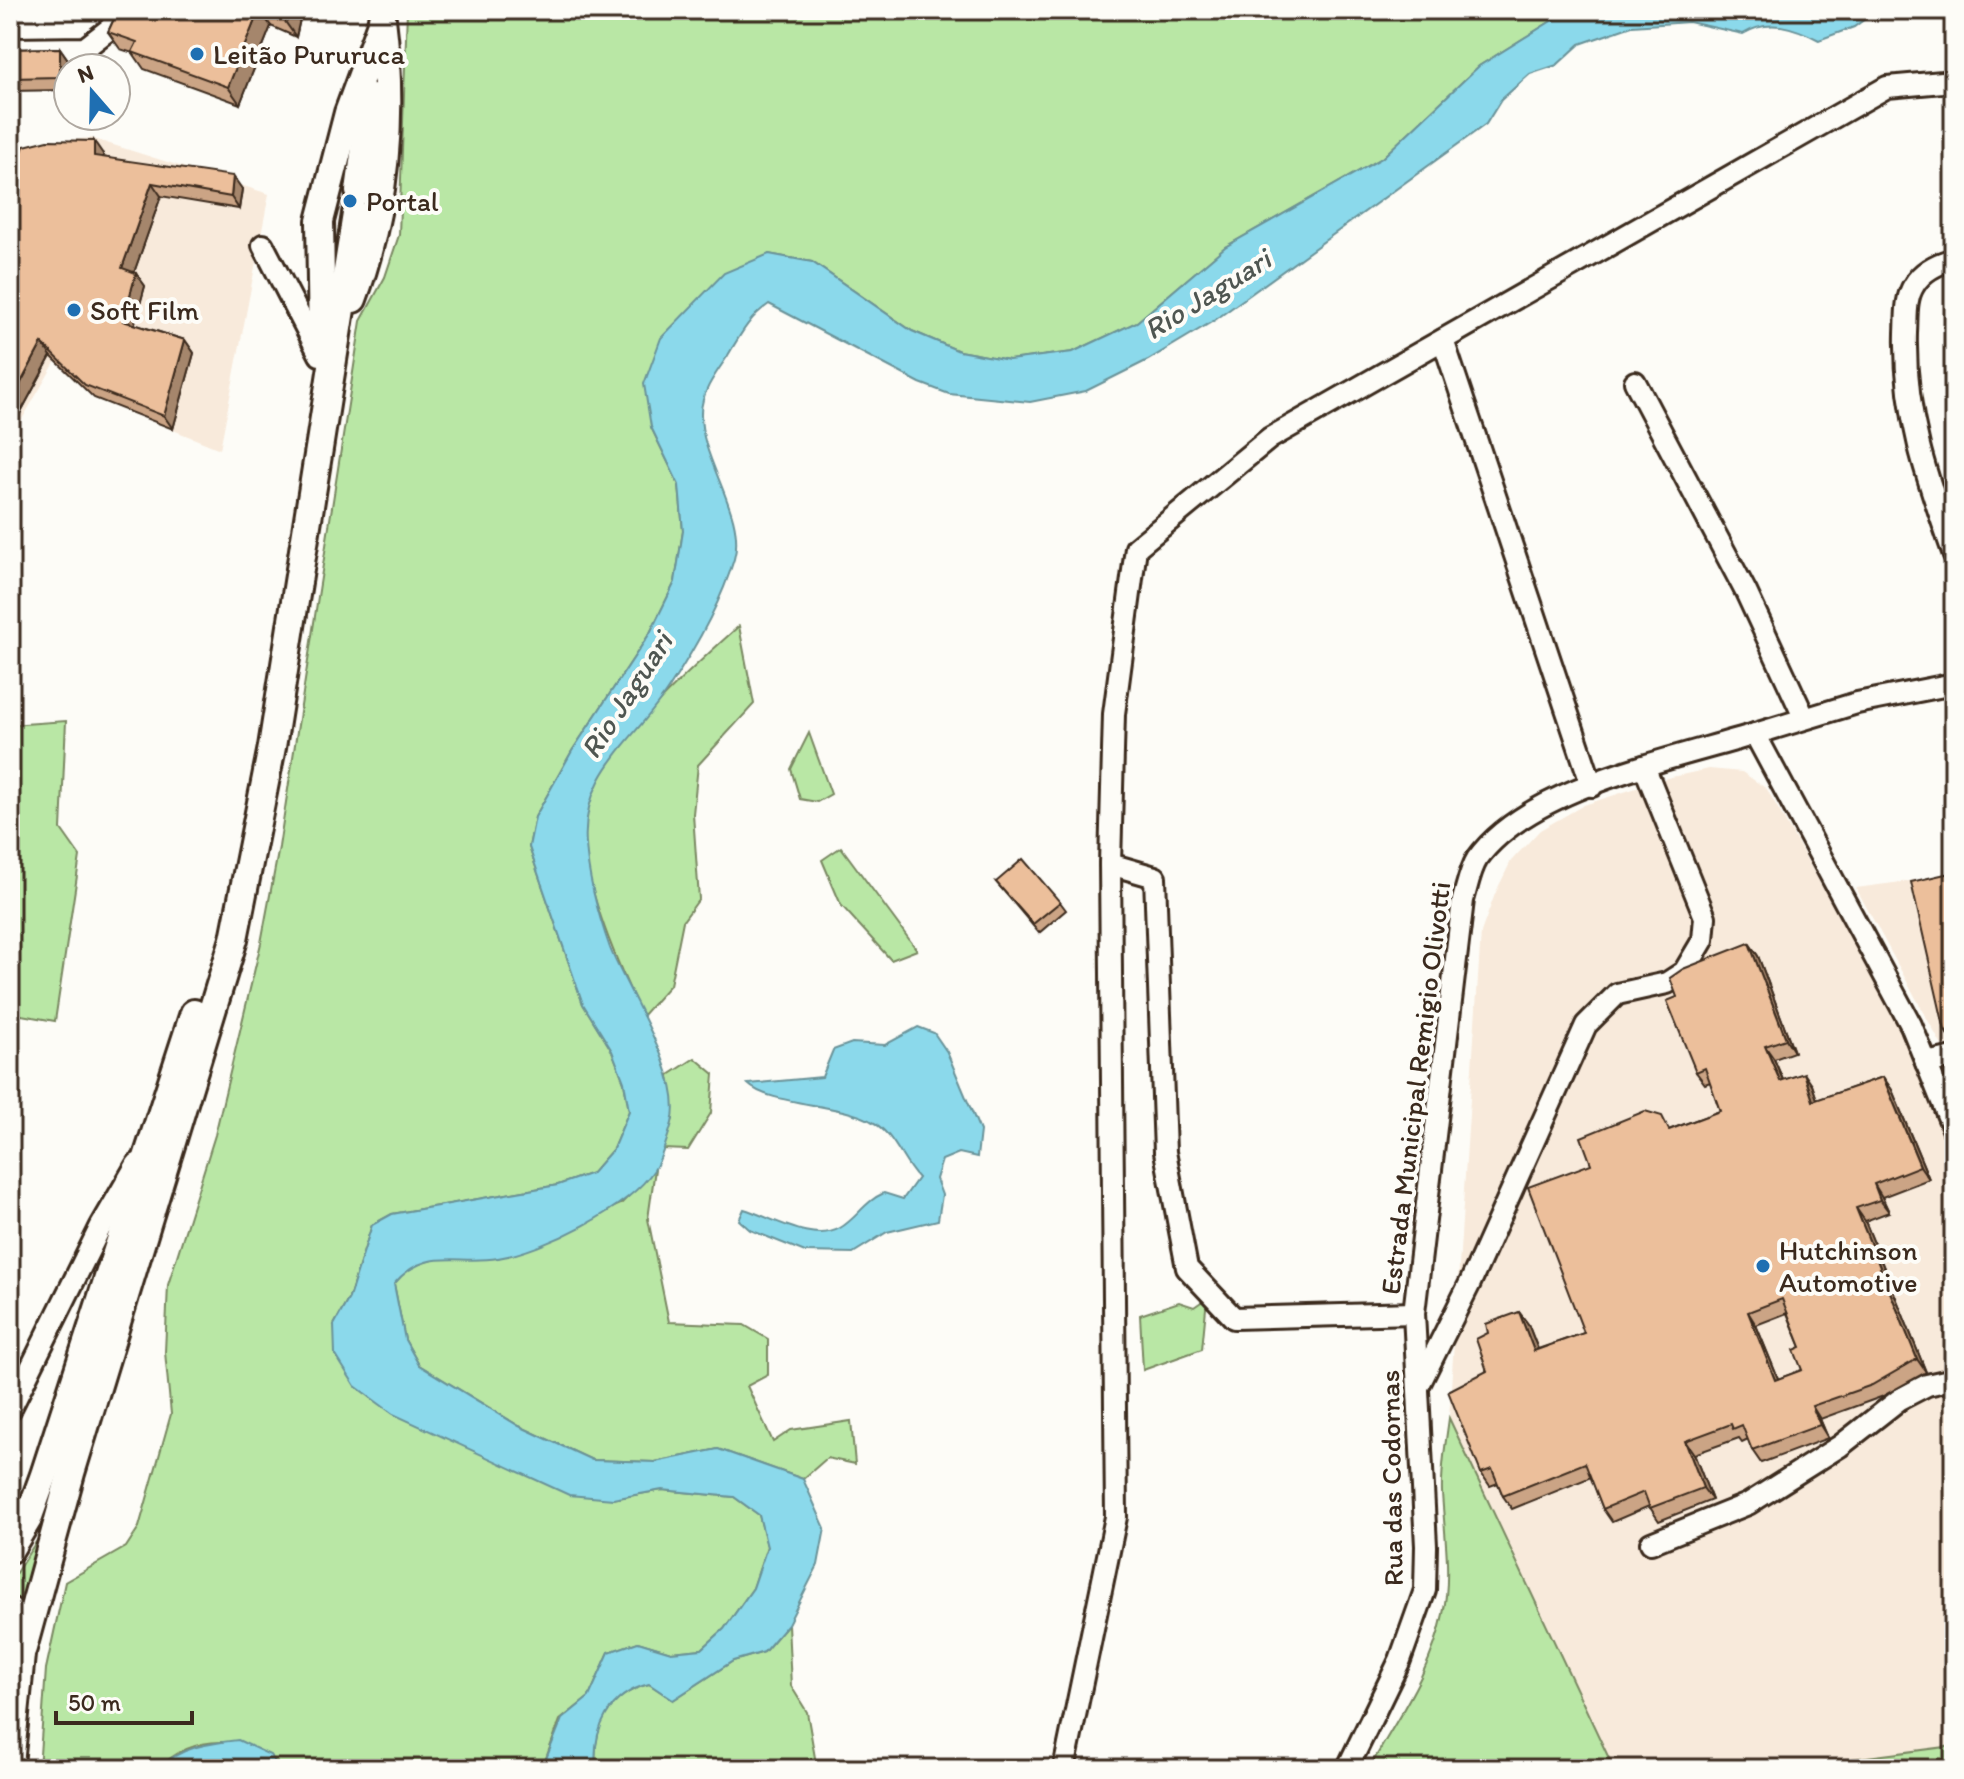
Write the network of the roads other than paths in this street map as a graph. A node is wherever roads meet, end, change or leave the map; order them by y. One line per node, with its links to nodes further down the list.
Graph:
1 (116, 10): 3 (street)
2 (383, 15): 8 (main road); 8 (main road); 8 (main road)
3 (10, 49)
4 (1954, 81): 7 (street)
5 (263, 245): 8 (street)
6 (1954, 259): 10 (street)
7 (1443, 340): 15 (street); 16 (street)
8 (325, 348): 20 (main road); 28 (main road)
9 (1635, 382): 12 (street)
10 (1954, 555)
11 (1954, 684): 12 (street, Estrada Municipal Remigio Olivotti)
12 (1804, 717): 13 (street, Estrada Municipal Remigio Olivotti)
13 (1755, 734): 14 (street, Estrada Municipal Remigio Olivotti); 18 (street)
14 (1644, 766): 15 (street, Estrada Municipal Remigio Olivotti); 23 (street)
15 (1592, 786): 21 (street, Estrada Municipal Remigio Olivotti)
16 (1110, 864): 21 (street); 30 (street)
17 (1954, 1057): 18 (street)
18 (1926, 1063): 19 (street)
19 (1954, 1131)
20 (153, 1137): 24 (street); 26 (main road)
21 (1414, 1313): 23 (street, Rua das Codornas)
22 (1954, 1379): 25 (street)
23 (1419, 1385): 31 (street, Rua das Codornas)
24 (10, 1410)
25 (1651, 1543)
26 (10, 1549)
27 (10, 1611): 28 (main road)
28 (17, 1660): 29 (main road)
29 (10, 1764)
30 (1064, 1769)
31 (1347, 1769)

